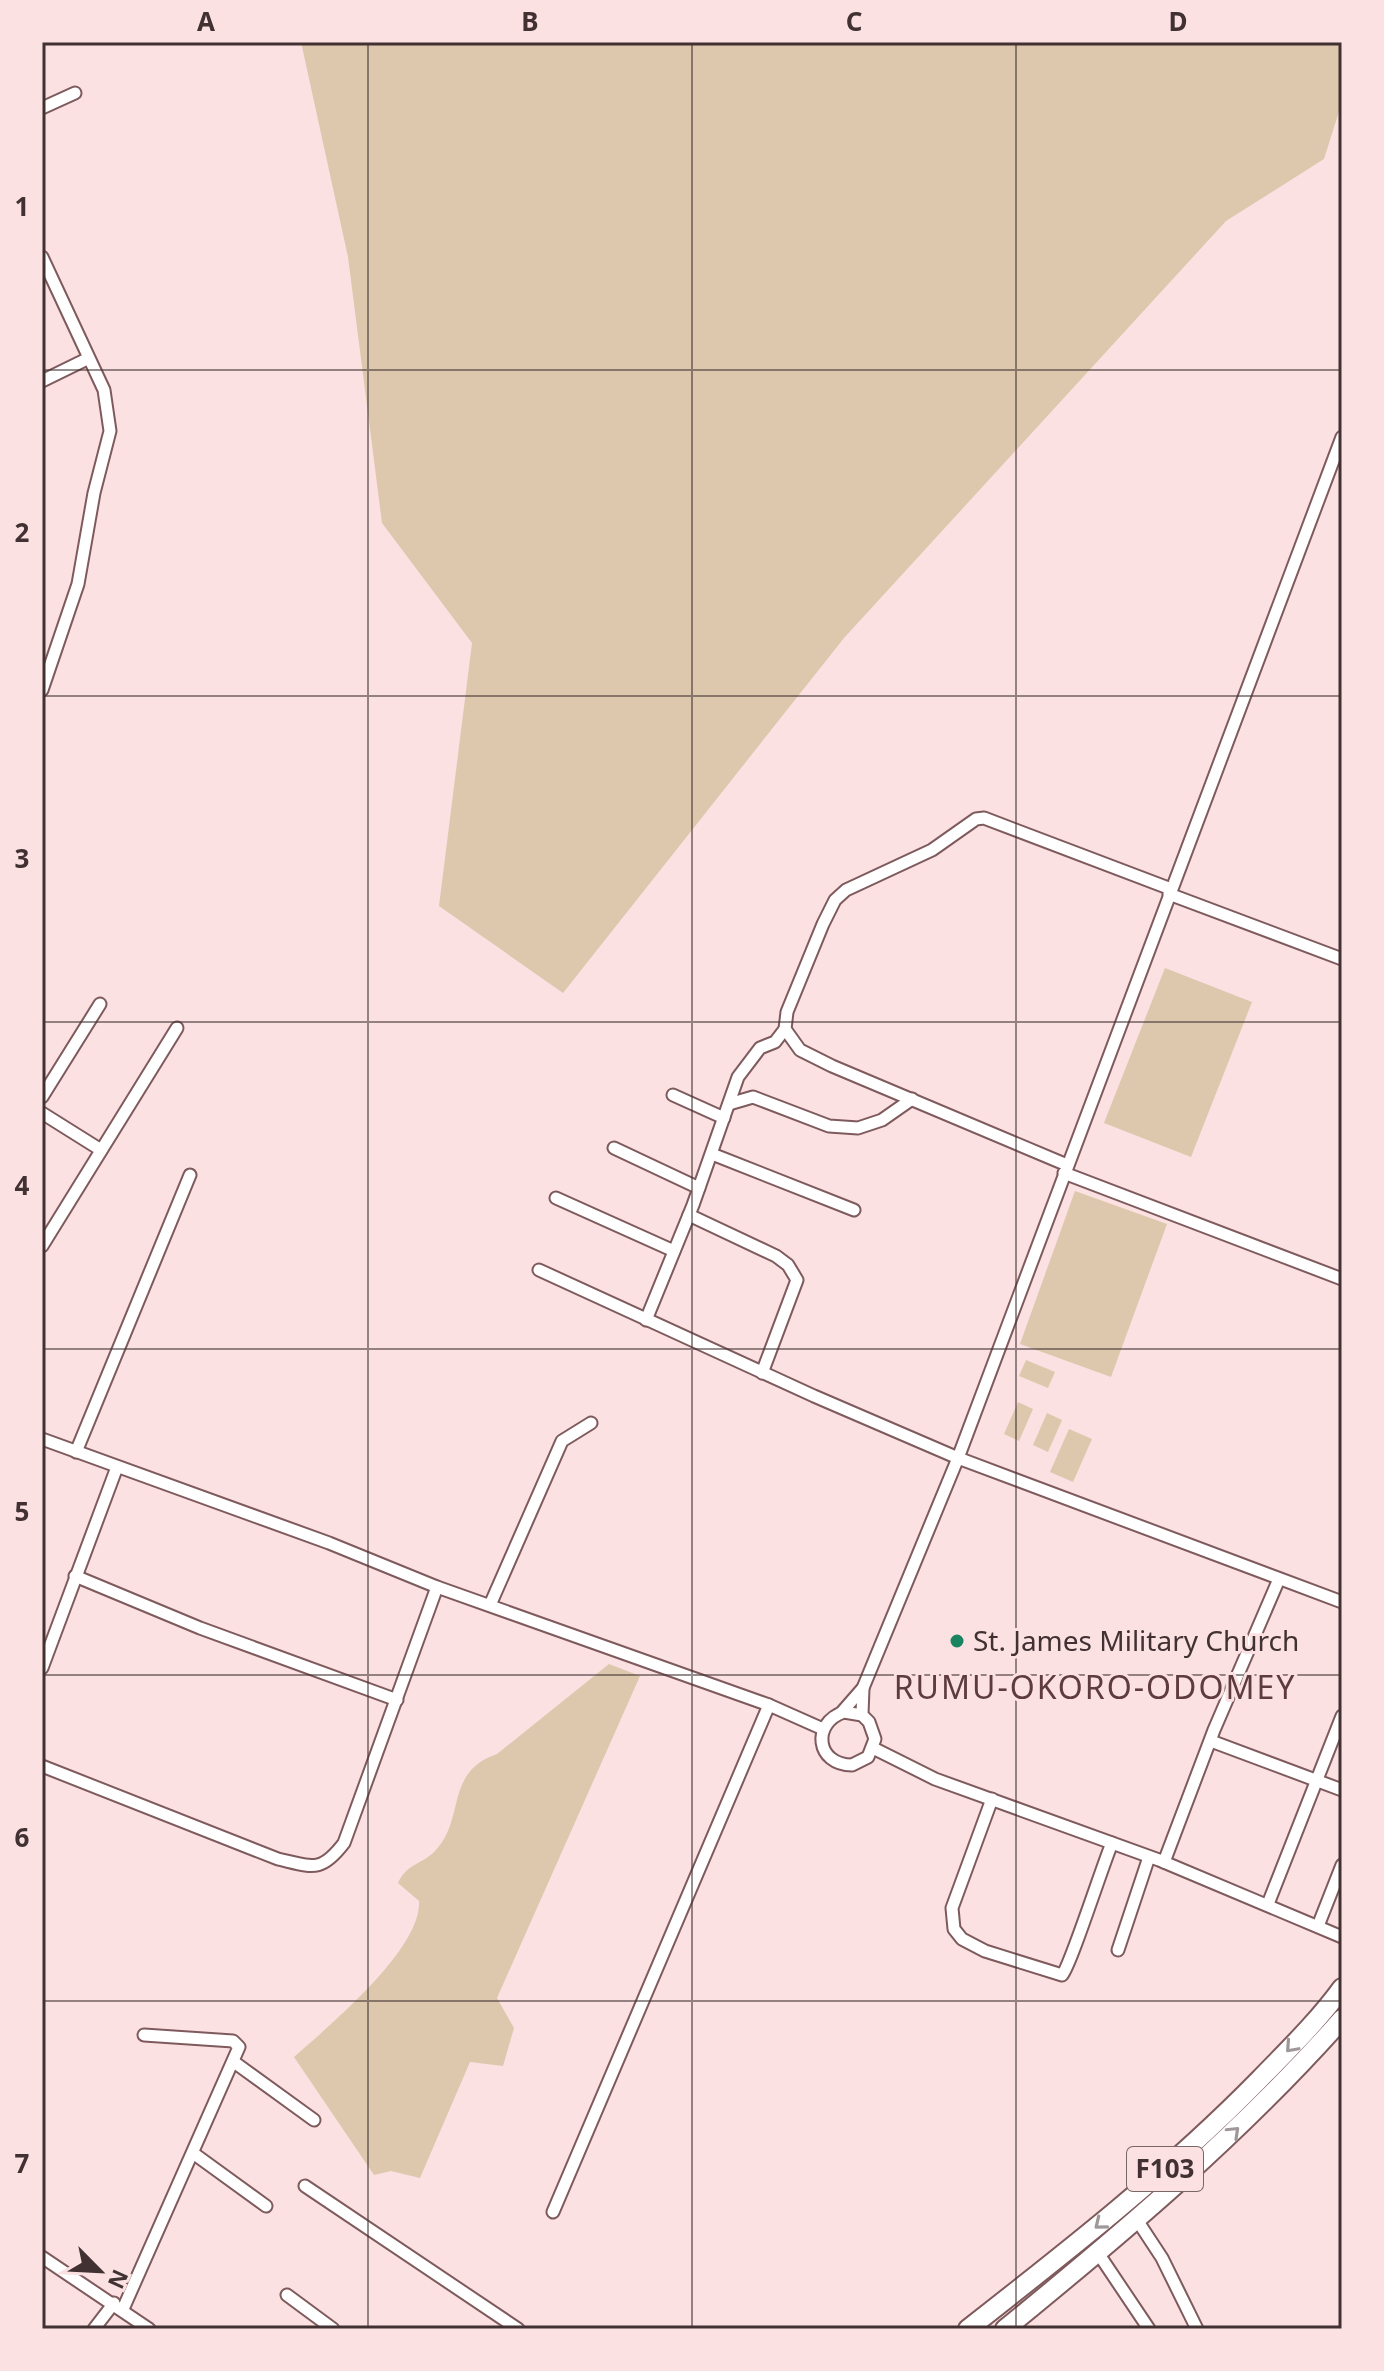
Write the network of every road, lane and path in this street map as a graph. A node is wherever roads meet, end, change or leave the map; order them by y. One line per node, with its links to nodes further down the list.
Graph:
1 (75, 93): 2 (street)
2 (42, 108)
3 (42, 257): 4 (street)
4 (87, 359): 5 (street); 7 (street)
5 (42, 381)
6 (1342, 437): 8 (street)
7 (42, 690)
8 (1170, 892): 9 (street); 12 (street); 22 (street)
9 (1342, 959)
10 (100, 1004): 14 (street)
11 (177, 1028): 20 (street)
12 (785, 1029): 15 (street); 16 (street)
13 (673, 1095): 18 (street)
14 (42, 1097)
15 (912, 1099): 16 (street); 22 (street)
16 (729, 1104): 18 (street)
17 (42, 1113): 20 (street)
18 (724, 1118): 21 (street)
19 (614, 1148): 24 (street)
20 (101, 1150): 28 (street)
21 (712, 1154): 24 (street); 26 (street)
22 (1065, 1169): 31 (street); 37 (street)
23 (190, 1175): 36 (street)
24 (699, 1188): 27 (street)
25 (556, 1198): 29 (street)
26 (854, 1210)
27 (689, 1215): 29 (street); 33 (street)
28 (42, 1246)
29 (674, 1251): 32 (street)
30 (539, 1270): 32 (street)
31 (1342, 1279)
32 (646, 1320): 33 (street)
33 (762, 1373): 37 (street)
34 (591, 1423): 43 (street)
35 (42, 1439): 36 (street)
36 (76, 1452): 38 (street)
37 (958, 1458): 40 (street); 45 (street)
38 (117, 1467): 39 (street); 41 (street)
39 (75, 1576): 44 (street); 46 (street)
40 (1279, 1579): 42 (street); 52 (street)
41 (437, 1587): 43 (street); 46 (street)
42 (1342, 1602)
43 (490, 1605): 47 (street)
44 (42, 1668)
45 (863, 1688): 48 (street); 49 (street)
46 (397, 1700): 54 (street)
47 (769, 1705): 51 (street); 74 (street)
48 (842, 1712): 49 (street); 51 (street)
49 (862, 1715): 53 (street)
50 (1342, 1716): 55 (street)
51 (823, 1729): 53 (street)
52 (1211, 1741): 55 (street); 60 (street)
53 (873, 1748): 57 (street)
54 (42, 1766)
55 (1316, 1781): 56 (street); 62 (street)
56 (1342, 1790)
57 (992, 1799): 58 (street); 58 (street)
58 (1112, 1843): 59 (street)
59 (1149, 1857): 60 (street); 65 (street)
60 (1164, 1862): 62 (street)
61 (1342, 1865): 63 (street)
62 (1268, 1904): 63 (street)
63 (1318, 1926): 64 (street)
64 (1342, 1937)
65 (1118, 1950)
66 (1342, 1988): 84 (main road, F103, one-way to 84)
67 (1342, 2019): 75 (main road, F103, one-way to 67)
68 (144, 2035): 69 (street)
69 (234, 2062): 70 (street); 71 (street)
70 (314, 2120)
71 (193, 2153): 73 (street); 79 (street)
72 (305, 2186): 83 (street)
73 (266, 2206)
74 (553, 2212)
75 (1137, 2220): 76 (main road, F103); 87 (street)
76 (1098, 2253): 85 (main road, F103); 86 (street)
77 (42, 2257): 79 (street)
78 (287, 2295): 82 (street)
79 (118, 2306): 80 (street); 81 (street)
80 (94, 2329)
81 (149, 2329)
82 (333, 2329)
83 (518, 2329)
84 (968, 2329)
85 (1005, 2329)
86 (1149, 2329)
87 (1197, 2329)

